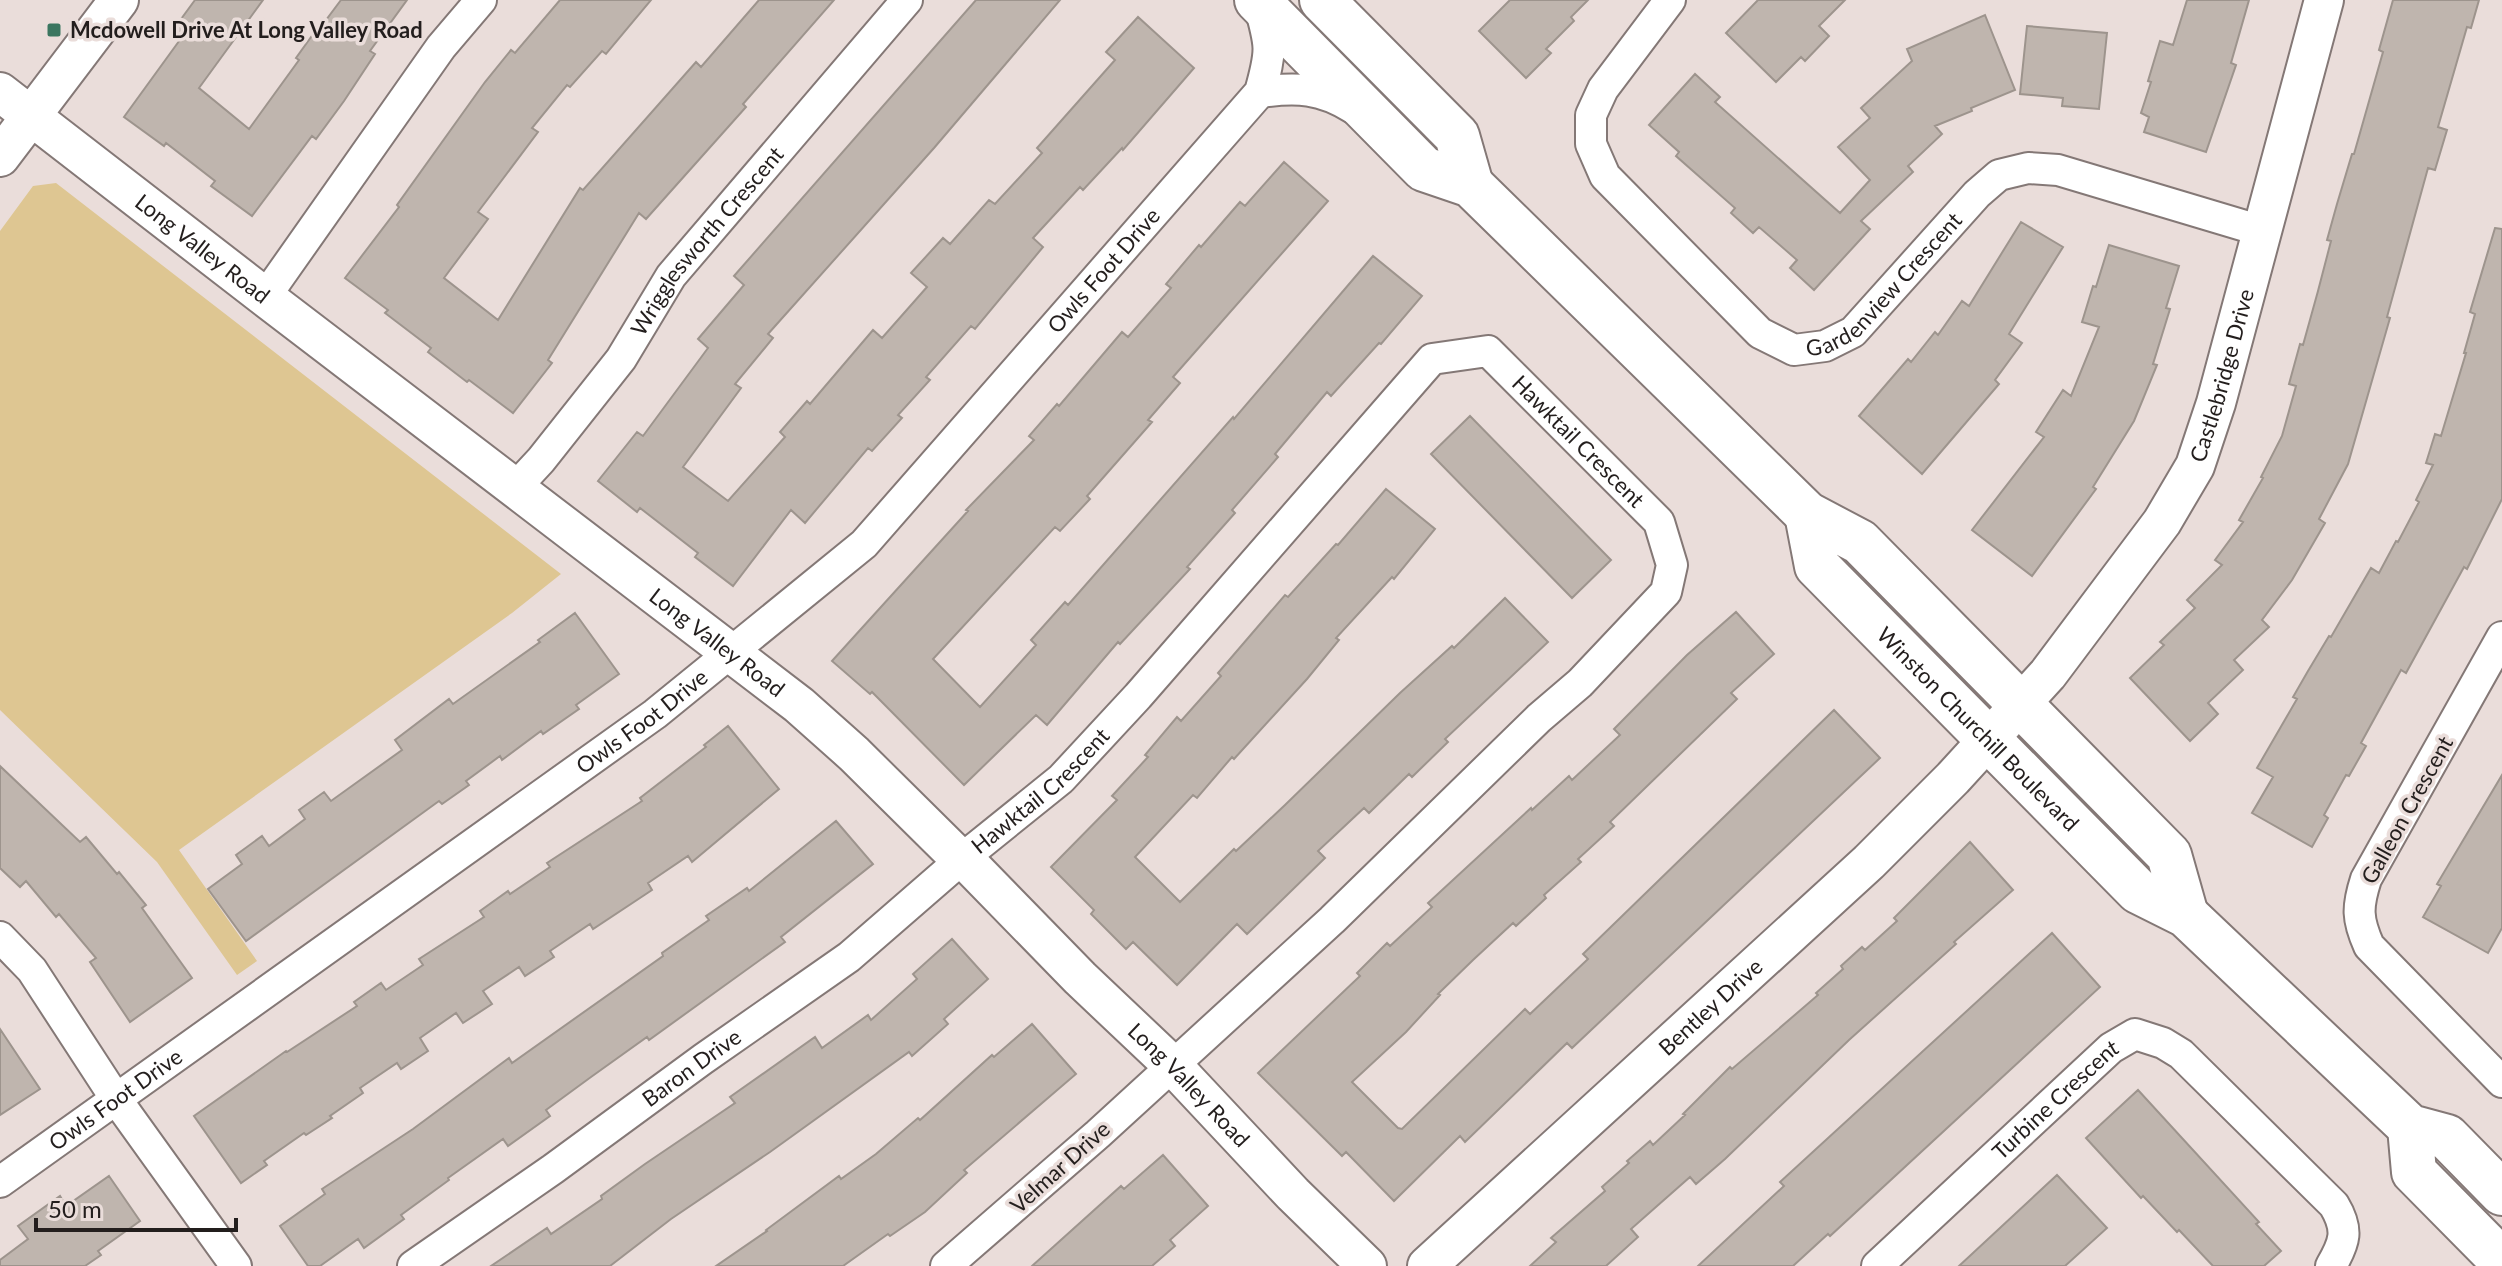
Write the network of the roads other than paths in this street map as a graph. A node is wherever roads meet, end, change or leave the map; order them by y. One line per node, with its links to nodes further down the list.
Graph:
1 (119, 0): 10 (street)
2 (481, 0): 15 (street)
3 (907, 0): 16 (street, Wrigglesworth Crescent)
4 (1322, 0): 13 (main road)
5 (1670, 0): 14 (street, Gardenview Crescent)
6 (2324, 0): 14 (street, Castlebridge Drive)
7 (1257, 1): 9 (street, Owls Foot Drive); 11 (main road)
8 (0, 92): 10 (street, Long Valley Road)
9 (1260, 92): 11 (street); 19 (street, Owls Foot Drive)
10 (30, 115): 12 (street); 15 (street, Long Valley Road)
11 (1383, 128): 13 (main road)
12 (0, 157)
13 (1471, 185): 17 (main road)
14 (2262, 231): 20 (street, Castlebridge Drive)
15 (265, 297): 16 (street, Long Valley Road)
16 (516, 487): 19 (street, Long Valley Road)
17 (1807, 514): 20 (main road); 21 (main road, Winston Churchill Boulevard)
18 (2502, 637): 26 (street, Galleon Crescent)
19 (731, 652): 22 (street, Long Valley Road); 27 (street, Owls Foot Drive)
20 (2020, 705): 21 (street, Castlebridge Drive); 23 (main road)
21 (1988, 740): 23 (main road, Winston Churchill Boulevard); 36 (street, Bentley Drive)
22 (963, 858): 25 (street, Long Valley Road); 25 (street, Hawktail Crescent); 33 (street, Baron Drive)
23 (2186, 915): 28 (main road, Winston Churchill Boulevard)
24 (0, 937): 27 (street)
25 (1173, 1066): 34 (street, Velmar Drive); 35 (street, Long Valley Road)
26 (2502, 1082)
27 (116, 1099): 29 (street, Owls Foot Drive); 32 (street)
28 (2410, 1127): 30 (main road, Winston Churchill Boulevard); 31 (main road)
29 (0, 1182)
30 (2502, 1193)
31 (2502, 1261)
32 (236, 1266)
33 (413, 1266)
34 (946, 1266)
35 (1367, 1266)
36 (1427, 1266)
37 (1877, 1266): 38 (street, Turbine Crescent)
38 (2331, 1266)

